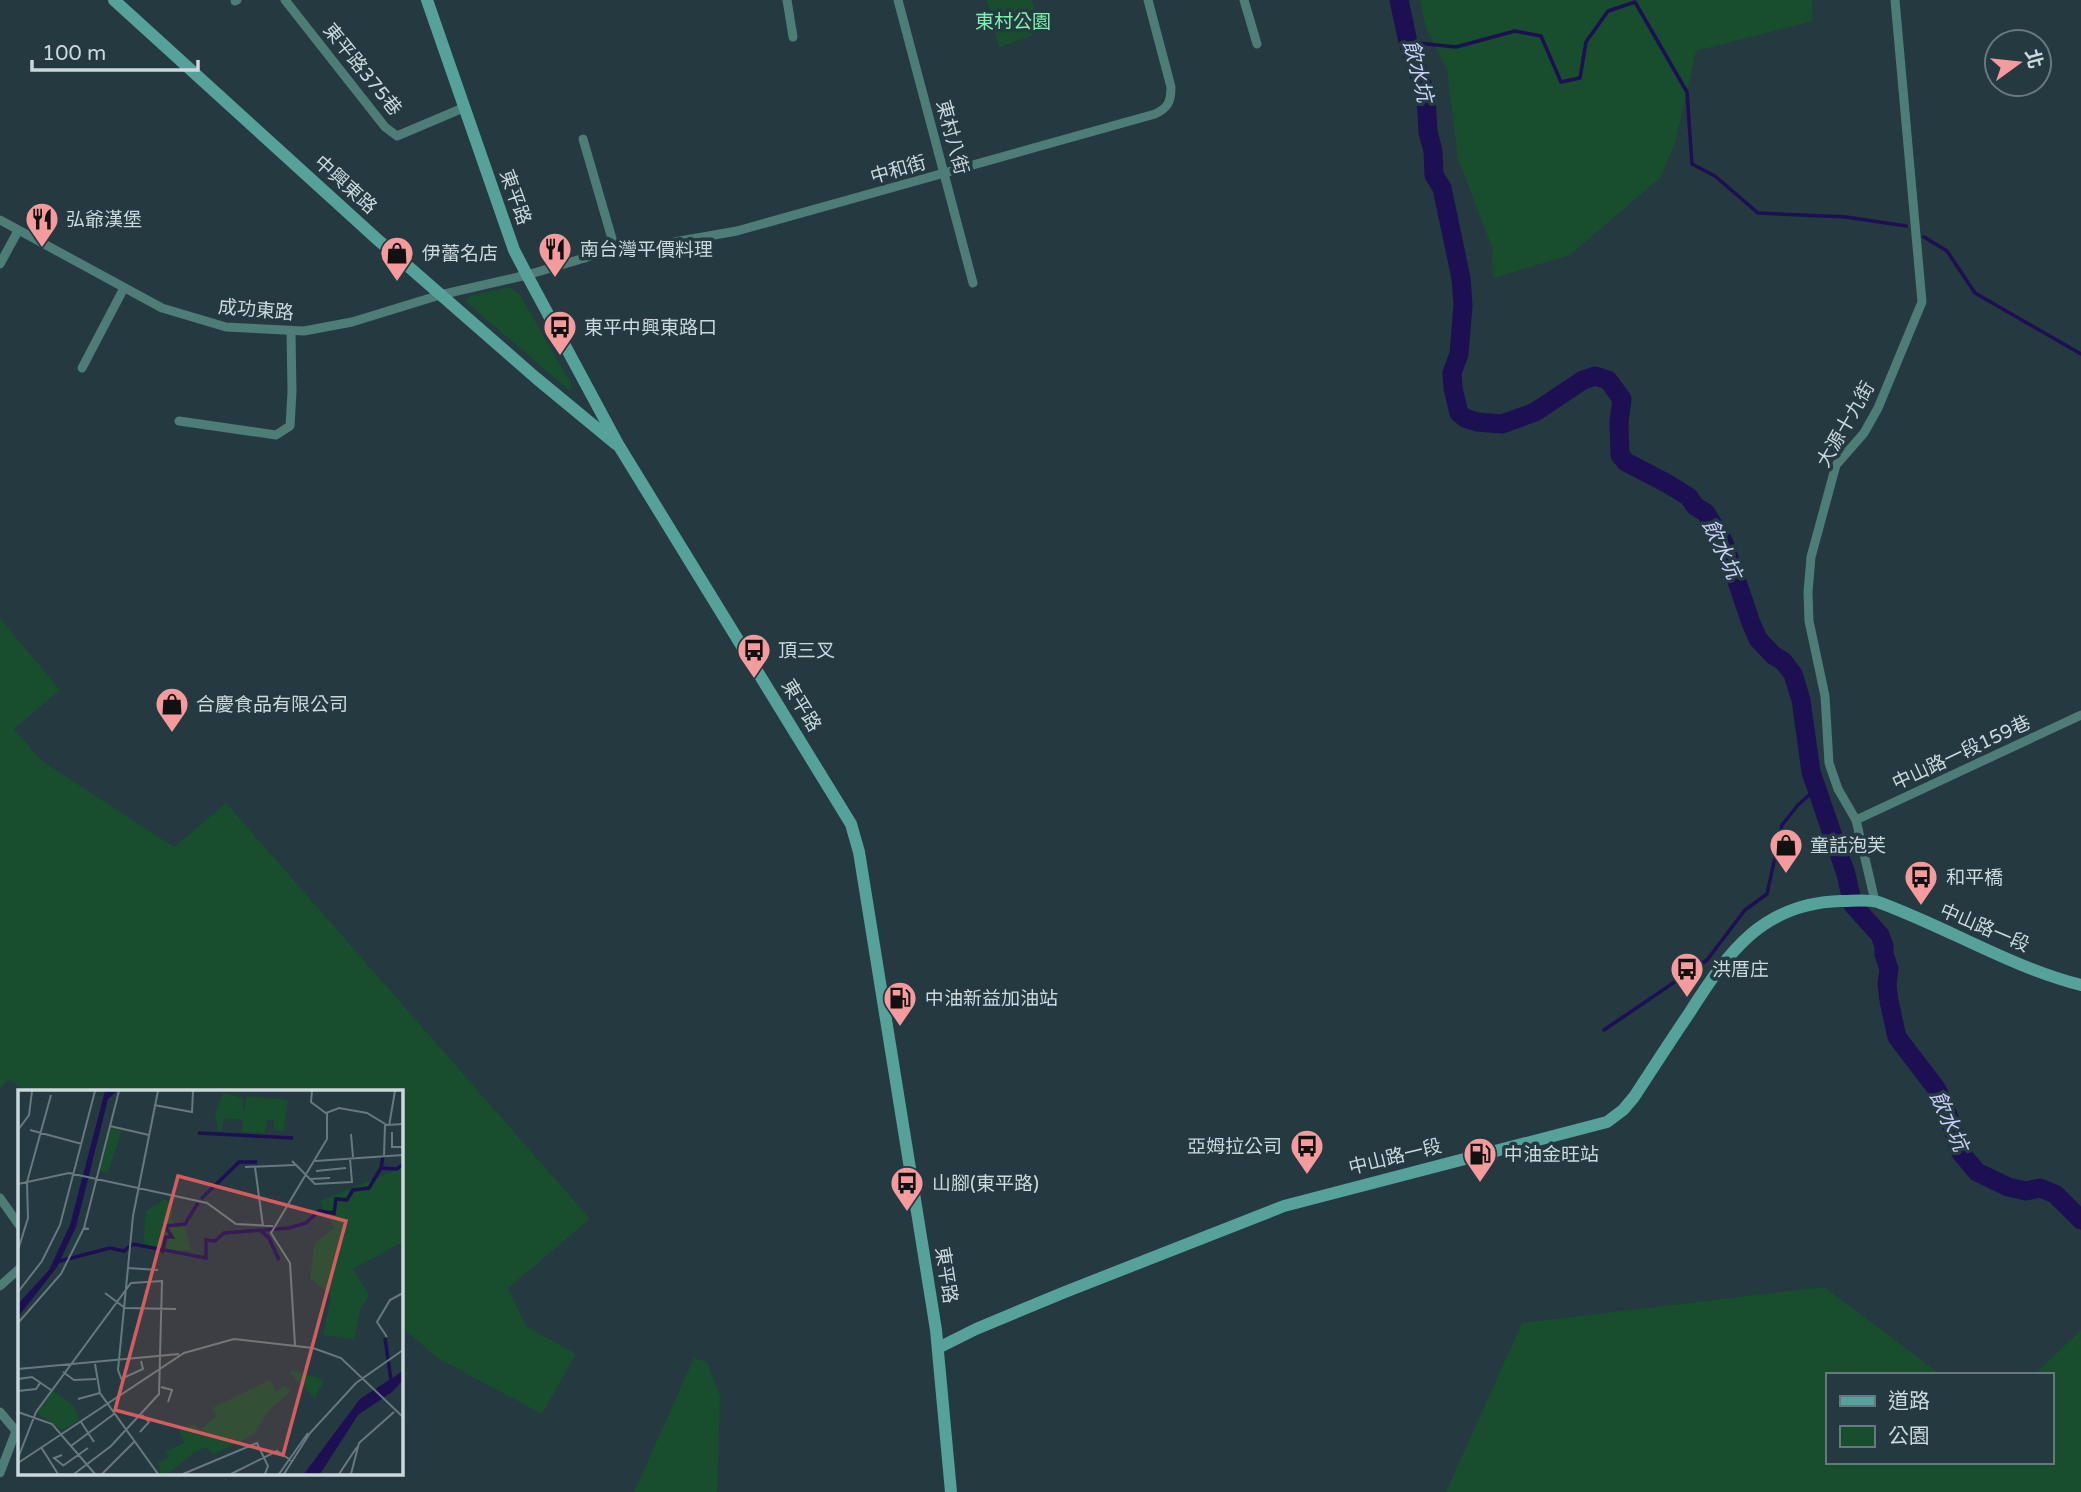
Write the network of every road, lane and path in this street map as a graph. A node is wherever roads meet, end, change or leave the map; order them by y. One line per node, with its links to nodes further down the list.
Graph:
1 (114, 0): 21 (main road, 中興東路)
2 (285, 0): 11 (street, 東平路375巷)
3 (427, 0): 11 (main road, 東平路)
4 (788, 0): 9 (street)
5 (898, 0): 13 (street, 東村八街)
6 (1148, 0): 13 (street, 中和街)
7 (1244, 0): 10 (street)
8 (1895, 0): 27 (street, 大源十九街)
9 (793, 37)
10 (1256, 44)
11 (463, 107): 18 (main road, 東平路)
12 (583, 139): 16 (street)
13 (944, 174): 16 (street, 中和街); 19 (street, 東村八街)
14 (0, 220): 15 (street, 成功東路)
15 (18, 232): 17 (street); 20 (street, 成功東路)
16 (615, 249): 18 (street, 中和街)
17 (0, 264)
18 (527, 275): 21 (street, 成功東路); 25 (main road, 東平路)
19 (973, 283)
20 (124, 288): 22 (street, 成功東路); 23 (street)
21 (440, 295): 22 (street, 成功東路); 25 (main road, 中興東路)
22 (291, 331): 24 (street)
23 (82, 368)
24 (179, 421)
25 (619, 446): 34 (main road, 東平路)
26 (2081, 715): 27 (street, 中山路一段159巷)
27 (1856, 820): 28 (street, 大源十九街)
28 (1875, 901): 29 (main road, 中山路一段); 34 (main road, 中山路一段)
29 (2081, 985)
30 (0, 1198): 31 (street)
31 (18, 1224)
32 (18, 1270): 33 (street)
33 (0, 1286)
34 (938, 1348): 37 (main road, 東平路)
35 (0, 1412): 36 (street)
36 (0, 1473)
37 (951, 1492)

